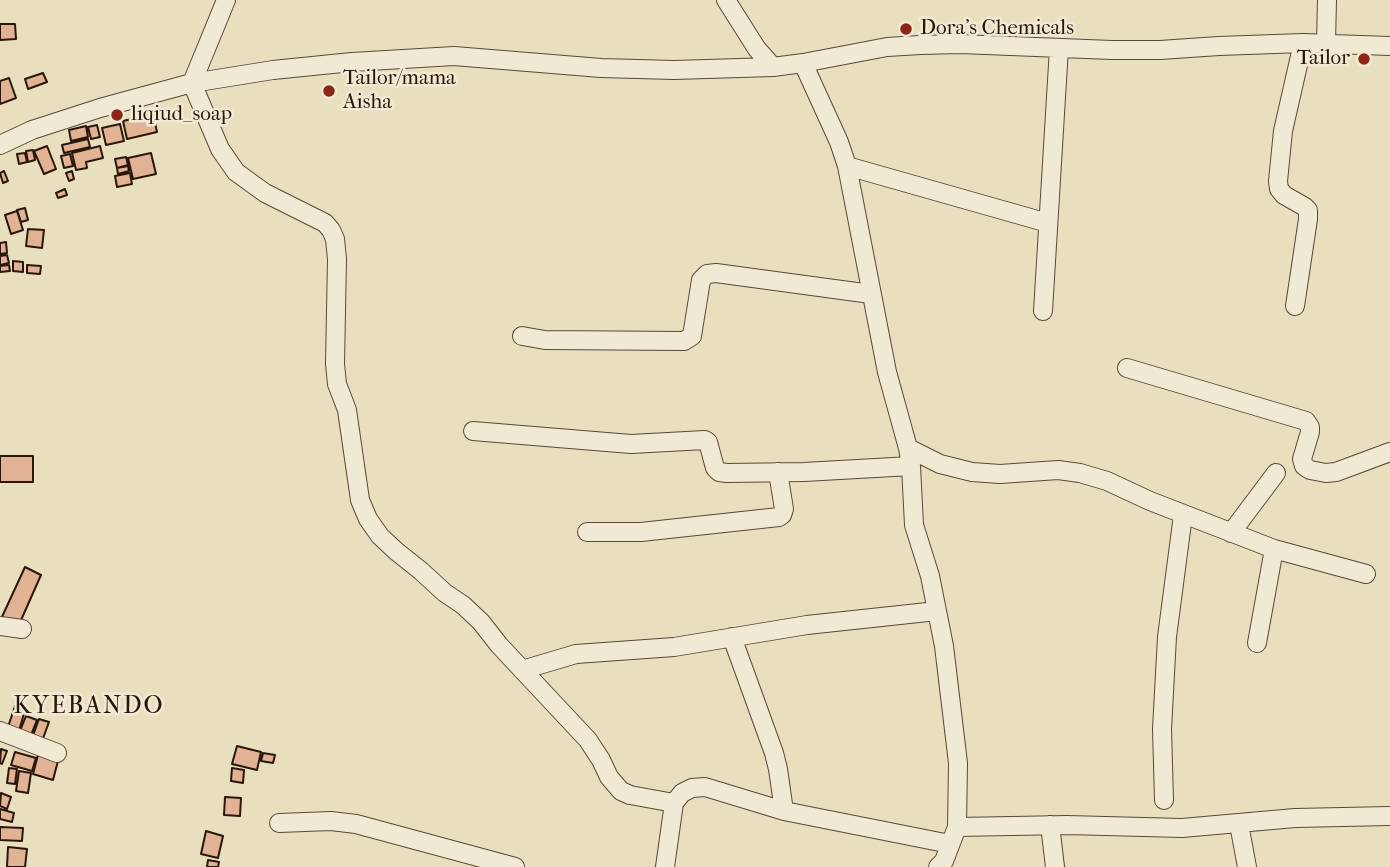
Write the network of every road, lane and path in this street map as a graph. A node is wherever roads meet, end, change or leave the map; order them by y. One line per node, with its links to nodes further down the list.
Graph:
1 (226, 0): 10 (street)
2 (726, 0): 9 (street)
3 (1327, 0): 5 (street)
4 (1303, 43): 5 (street); 7 (street); 15 (street)
5 (1326, 43): 6 (street)
6 (1390, 46)
7 (1059, 48): 8 (street); 13 (street)
8 (803, 63): 9 (street); 12 (street)
9 (773, 67): 10 (street)
10 (192, 83): 11 (street); 34 (street)
11 (0, 145)
12 (847, 166): 13 (street); 14 (street)
13 (1048, 223): 16 (street)
14 (871, 294): 17 (street); 21 (street)
15 (1295, 306)
16 (1043, 311)
17 (522, 336)
18 (1127, 369): 20 (street)
19 (473, 431): 22 (street)
20 (1390, 452)
21 (909, 457): 22 (street); 24 (street); 29 (street)
22 (778, 472): 25 (street)
23 (1276, 473): 26 (street)
24 (1183, 515): 26 (street); 37 (street)
25 (587, 532)
26 (1231, 533): 27 (street)
27 (1274, 549): 28 (street); 33 (street)
28 (1366, 574)
29 (937, 611): 32 (street); 44 (street)
30 (0, 626): 31 (street)
31 (22, 629)
32 (733, 638): 34 (street); 39 (street)
33 (1258, 643)
34 (522, 670): 38 (street)
35 (0, 731): 36 (street)
36 (57, 753)
37 (1164, 800)
38 (674, 803): 39 (street); 47 (street)
39 (784, 811): 45 (street)
40 (1390, 816): 42 (street)
41 (279, 823): 46 (street)
42 (1239, 824): 43 (street); 49 (street)
43 (1050, 825): 44 (street); 48 (street)
44 (957, 827): 45 (street)
45 (944, 860)
46 (515, 867)
47 (665, 867)
48 (1055, 867)
49 (1247, 867)

